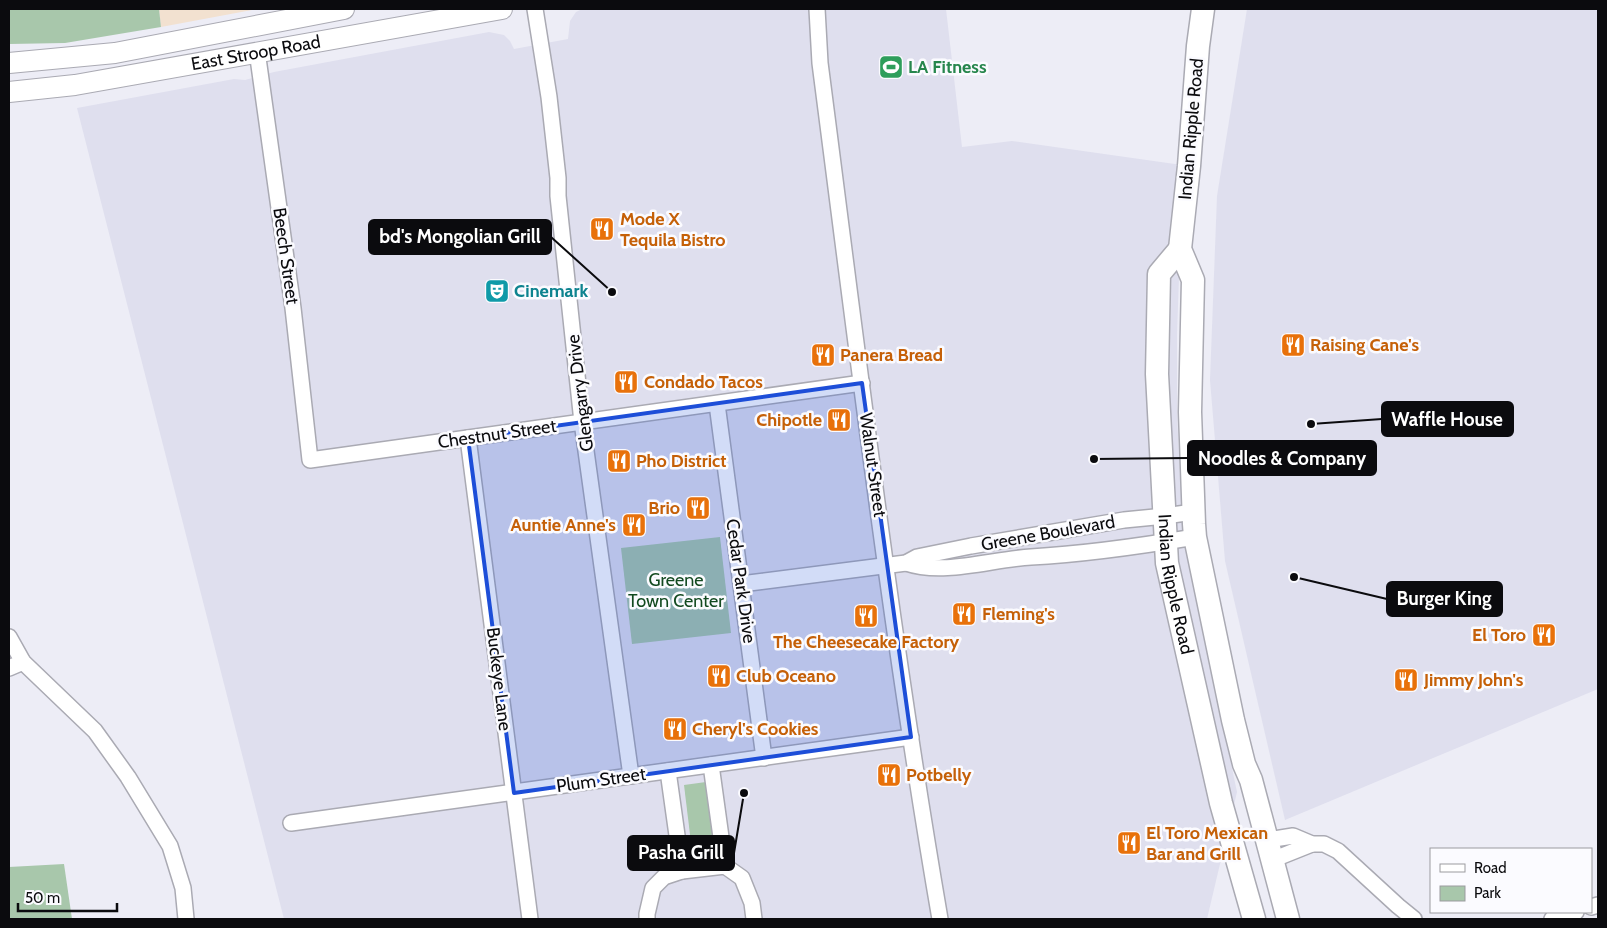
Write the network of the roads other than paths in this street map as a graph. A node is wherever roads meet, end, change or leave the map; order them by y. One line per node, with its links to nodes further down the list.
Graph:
1 (344, 9): 7 (main road, East Stroop Road)
2 (502, 9): 6 (main road, East Stroop Road)
3 (535, 9): 12 (street, Glengarry Drive)
4 (817, 9): 10 (street, Walnut Street)
5 (1203, 9): 9 (main road, Indian Ripple Road)
6 (257, 52): 8 (main road, East Stroop Road); 14 (street, Beech Street)
7 (9, 63)
8 (9, 92)
9 (1180, 248): 15 (main road, Indian Ripple Road); 16 (main road, Indian Ripple Road)
10 (862, 383): 11 (street, Chestnut Street); 20 (street, Walnut Street)
11 (717, 404): 12 (street, Chestnut Street); 21 (street, Cedar Park Drive)
12 (582, 422): 13 (street, Chestnut Street); 29 (street, Glengarry Drive)
13 (468, 438): 14 (street, Chestnut Street); 30 (street, Buckeye Lane)
14 (310, 460)
15 (1193, 512): 16 (street, Greene Boulevard); 17 (main road, Indian Ripple Road)
16 (1165, 516): 18 (main road, Indian Ripple Road); 19 (street, Greene Boulevard)
17 (1195, 537): 18 (street, Greene Boulevard); 33 (main road, Indian Ripple Road)
18 (1166, 542): 19 (street, Greene Boulevard); 31 (main road, Indian Ripple Road)
19 (906, 563): 20 (street, Greene Boulevard)
20 (886, 566): 21 (street, Greene Boulevard); 25 (street, Walnut Street)
21 (741, 584): 26 (street, Cedar Park Drive)
22 (9, 637): 23 (street)
23 (24, 662): 24 (street); 37 (street)
24 (9, 668)
25 (911, 737): 26 (street, Plum Street); 41 (street, Walnut Street)
26 (764, 758): 27 (street, Plum Street)
27 (711, 765): 28 (street, Plum Street); 34 (street)
28 (668, 771): 29 (street, Plum Street); 35 (street)
29 (631, 776): 30 (street, Plum Street)
30 (514, 793): 32 (street, Plum Street); 38 (street, Buckeye Lane)
31 (1221, 803): 33 (main road); 42 (main road, Indian Ripple Road)
32 (291, 823)
33 (1270, 850): 43 (main road, Indian Ripple Road); 44 (street)
34 (724, 866): 35 (street); 40 (street)
35 (682, 871): 39 (street)
36 (1573, 913): 45 (street)
37 (186, 919)
38 (530, 919)
39 (647, 919)
40 (754, 919)
41 (940, 919)
42 (1254, 919)
43 (1288, 919)
44 (1414, 919)
45 (1552, 919)

